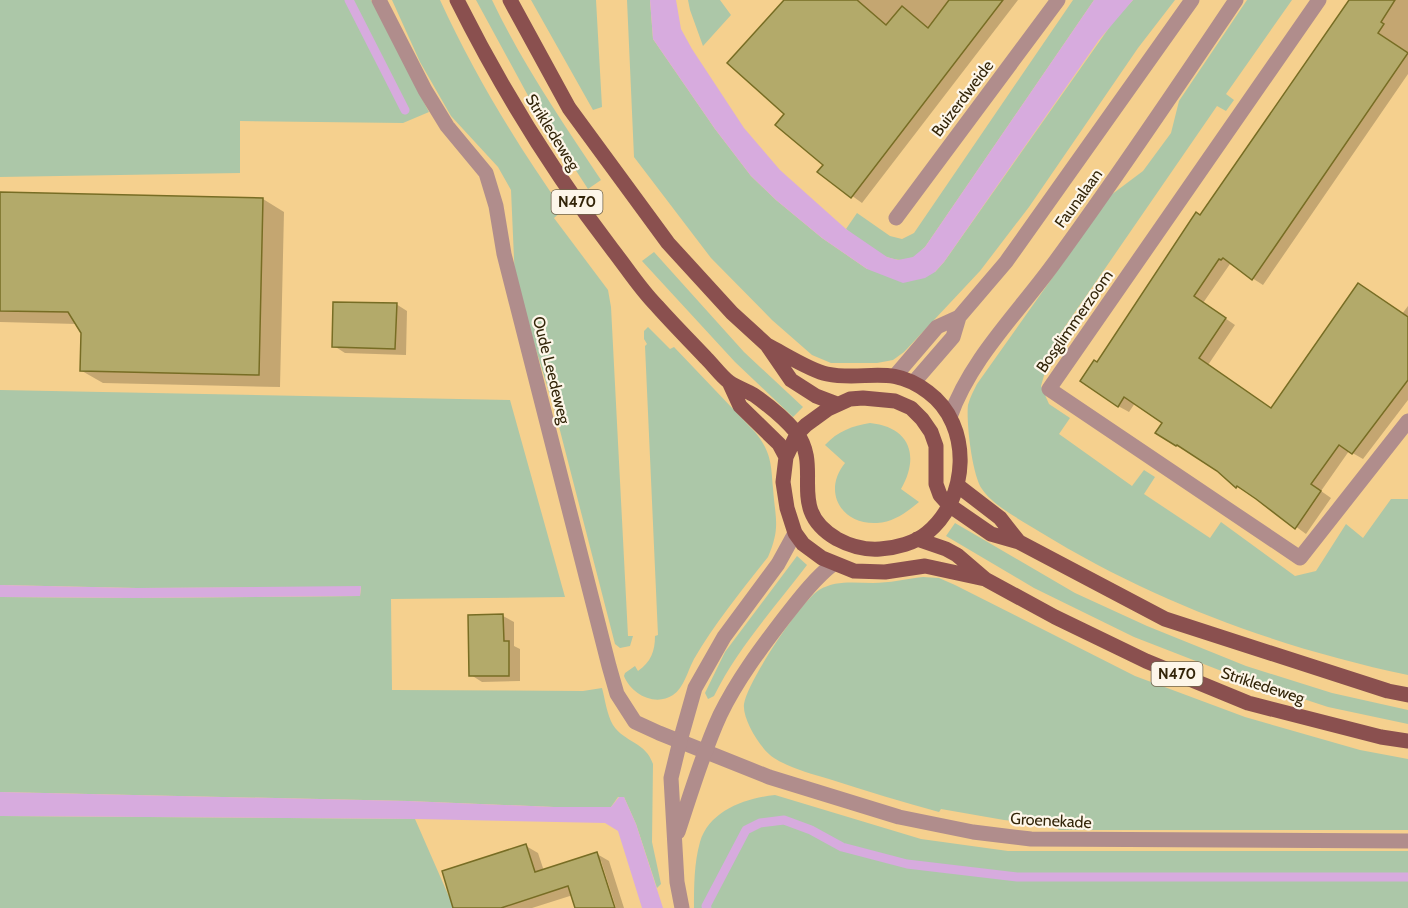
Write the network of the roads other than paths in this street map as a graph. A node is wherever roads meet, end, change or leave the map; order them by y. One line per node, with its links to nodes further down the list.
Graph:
1 (379, 0): 29 (street, Oude Leedeweg)
2 (457, 0): 12 (main road, Strikledeweg / N470)
3 (510, 0): 10 (main road, Strikledeweg / N470)
4 (1058, 0): 8 (street, Buizerdweide)
5 (1192, 0): 9 (street, Faunalaan)
6 (1236, 0): 16 (street, Faunalaan)
7 (1319, 0): 17 (street, Bosglimmerzoom)
8 (896, 218)
9 (959, 317): 11 (street, Faunalaan); 13 (street, Faunalaan)
10 (767, 345): 11 (main road, Strikledeweg / N470); 15 (main road, Strikledeweg / N470)
11 (895, 376): 13 (main road, N470)
12 (729, 382): 18 (main road, Strikledeweg / N470); 19 (main road, Strikledeweg / N470)
13 (914, 382): 14 (main road); 16 (main road, N470)
14 (895, 401): 15 (main road); 21 (main road)
15 (837, 405): 18 (main road)
16 (951, 417): 20 (main road, N470)
17 (1408, 421)
18 (797, 434): 19 (main road); 25 (main road, N470)
19 (786, 457): 22 (main road)
20 (957, 485): 21 (main road, N470); 24 (main road, Strikledeweg)
21 (949, 505): 23 (main road, N470); 24 (main road, Strikledeweg)
22 (795, 533): 26 (main road, N470); 29 (street)
23 (917, 539): 25 (main road, N470); 27 (main road, Strikledeweg / N470)
24 (1019, 542): 28 (main road, Strikledeweg)
25 (852, 546): 26 (main road)
26 (833, 564): 27 (main road, Strikledeweg / N470); 31 (street)
27 (985, 579): 30 (main road, Strikledeweg / N470)
28 (1408, 695)
29 (680, 741): 31 (street, Oude Leedeweg); 32 (street)
30 (1408, 741)
31 (705, 751): 32 (street); 33 (street, Groenekade)
32 (675, 840): 34 (street)
33 (1408, 841)
34 (682, 908)

